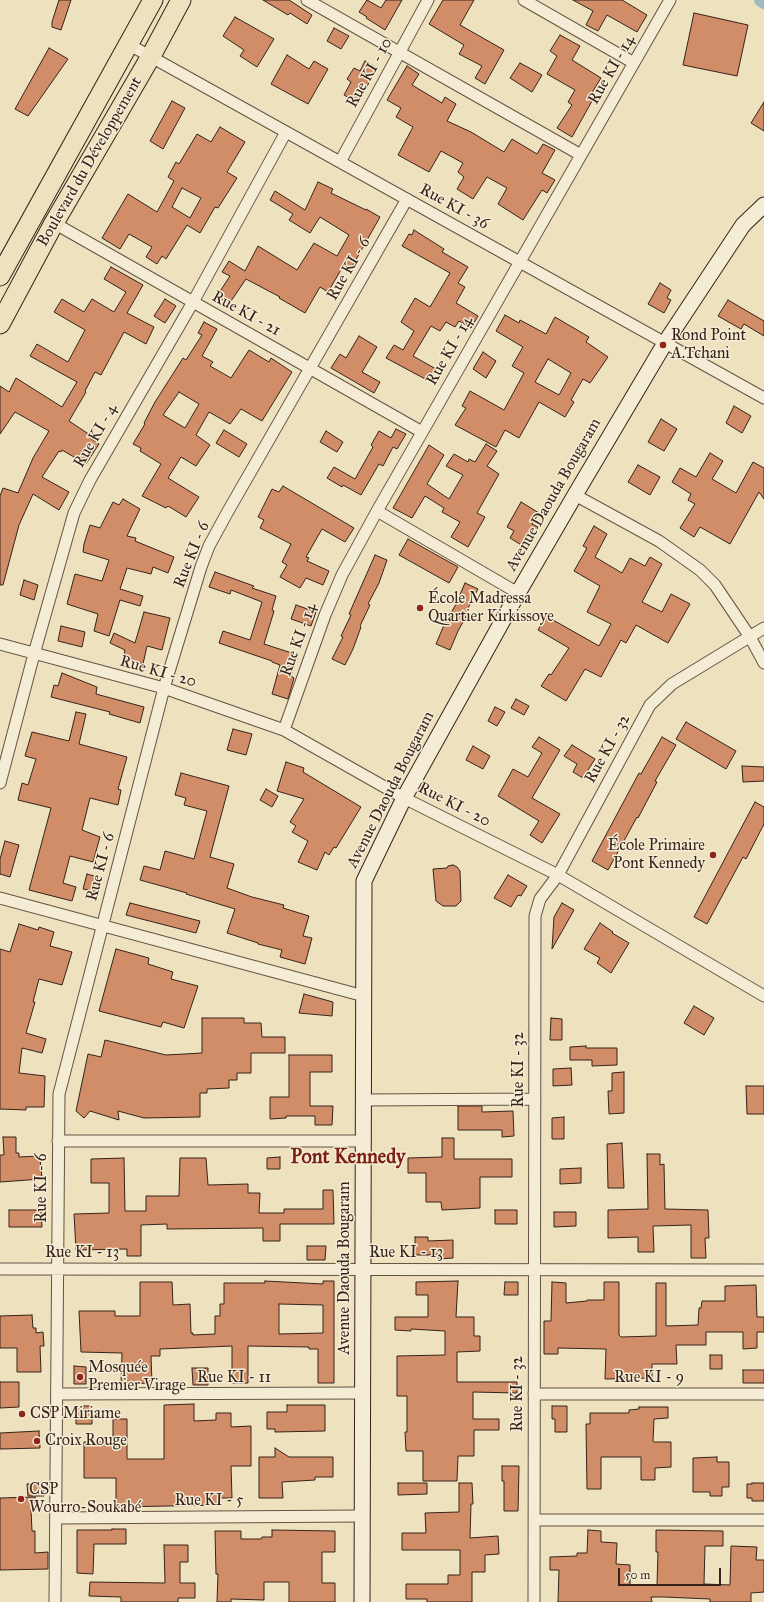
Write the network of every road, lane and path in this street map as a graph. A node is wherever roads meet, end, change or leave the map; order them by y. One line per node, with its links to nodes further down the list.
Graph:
1 (153, 0): 7 (highway, Boulevard du Développement)
2 (181, 0): 9 (highway, Boulevard du Développement)
3 (307, 0): 8 (street)
4 (428, 0): 8 (street, Rue KI - 10)
5 (524, 0): 10 (street)
6 (670, 0): 10 (street, Rue KI - 14)
7 (128, 44): 9 (street, Rue KI - 36); 18 (highway, Boulevard du Développement)
8 (399, 52): 12 (street); 13 (street, Rue KI - 10)
9 (150, 56): 11 (street, Rue KI - 36); 16 (highway, Boulevard du Développement)
10 (634, 63): 12 (street, Rue KI - 14)
11 (286, 132): 13 (street, Rue KI - 36); 19 (street, Rue KI - 4)
12 (581, 155): 17 (street, Rue KI - 14)
13 (340, 162): 14 (street, Rue KI - 36)
14 (407, 200): 17 (street, Rue KI - 36); 22 (street, Rue KI - 6)
15 (764, 205): 21 (street, Avenue Daouda Bougaram)
16 (54, 223): 19 (street, Rue KI - 21); 20 (highway, Boulevard du Développement)
17 (520, 262): 21 (street, Rue KI - 36); 24 (street, Rue KI - 14)
18 (0, 276)
19 (193, 302): 22 (street, Rue KI - 21); 31 (street, Rue KI - 4)
20 (0, 324)
21 (664, 343): 23 (street, Rue KI - 36); 25 (street, Avenue Daouda Bougaram)
22 (310, 368): 24 (street, Rue KI - 21); 33 (street, Rue KI - 6)
23 (764, 398)
24 (422, 432): 26 (street, Rue KI - 14)
25 (575, 495): 27 (street, Avenue Daouda Bougaram); 29 (street)
26 (377, 511): 27 (street); 34 (street, Rue KI - 14)
27 (518, 593): 36 (street, Avenue Daouda Bougaram)
28 (764, 628): 29 (street, Rue KI - 32)
29 (750, 637): 32 (street); 37 (street, Rue KI - 32)
30 (0, 644): 31 (street, Rue KI - 20)
31 (34, 654): 33 (street, Rue KI - 20); 35 (street, Rue KI - 4)
32 (764, 663)
33 (164, 688): 34 (street, Rue KI - 20); 39 (street, Rue KI - 6)
34 (284, 730): 36 (street, Rue KI - 20)
35 (0, 784)
36 (404, 798): 37 (street, Rue KI - 20); 40 (street, Avenue Daouda Bougaram)
37 (558, 875): 41 (street, Rue KI - 20); 42 (street, Rue KI - 32)
38 (0, 898): 39 (street)
39 (102, 926): 40 (street); 44 (street, Rue KI - 6)
40 (364, 996): 43 (street, Avenue Daouda Bougaram)
41 (764, 996)
42 (535, 1099): 43 (street); 48 (street, Rue KI - 32)
43 (363, 1100): 45 (street, Avenue Daouda Bougaram)
44 (58, 1141): 45 (street); 47 (street, Rue KI - 6)
45 (363, 1141): 49 (street, Avenue Daouda Bougaram)
46 (0, 1269): 47 (street, Rue KI - 13)
47 (58, 1269): 49 (street, Rue KI - 13); 52 (street, Rue KI - 6)
48 (534, 1269): 49 (street, Rue KI - 13); 50 (street, Rue KI - 13); 53 (street, Rue KI - 32)
49 (363, 1270): 51 (street, Avenue Daouda Bougaram)
50 (764, 1270)
51 (363, 1393): 52 (street, Rue KI - 11); 55 (street, Avenue Daouda Bougaram)
52 (57, 1394): 56 (street, Rue KI - 6)
53 (534, 1394): 54 (street, Rue KI - 9); 57 (street, Rue KI - 32)
54 (764, 1394)
55 (362, 1516): 56 (street, Rue KI - 5); 60 (street, Avenue Daouda Bougaram)
56 (56, 1518): 59 (street, Rue KI - 6)
57 (534, 1520): 58 (street); 61 (street, Rue KI - 32)
58 (764, 1520)
59 (55, 1602)
60 (362, 1602)
61 (534, 1602)

